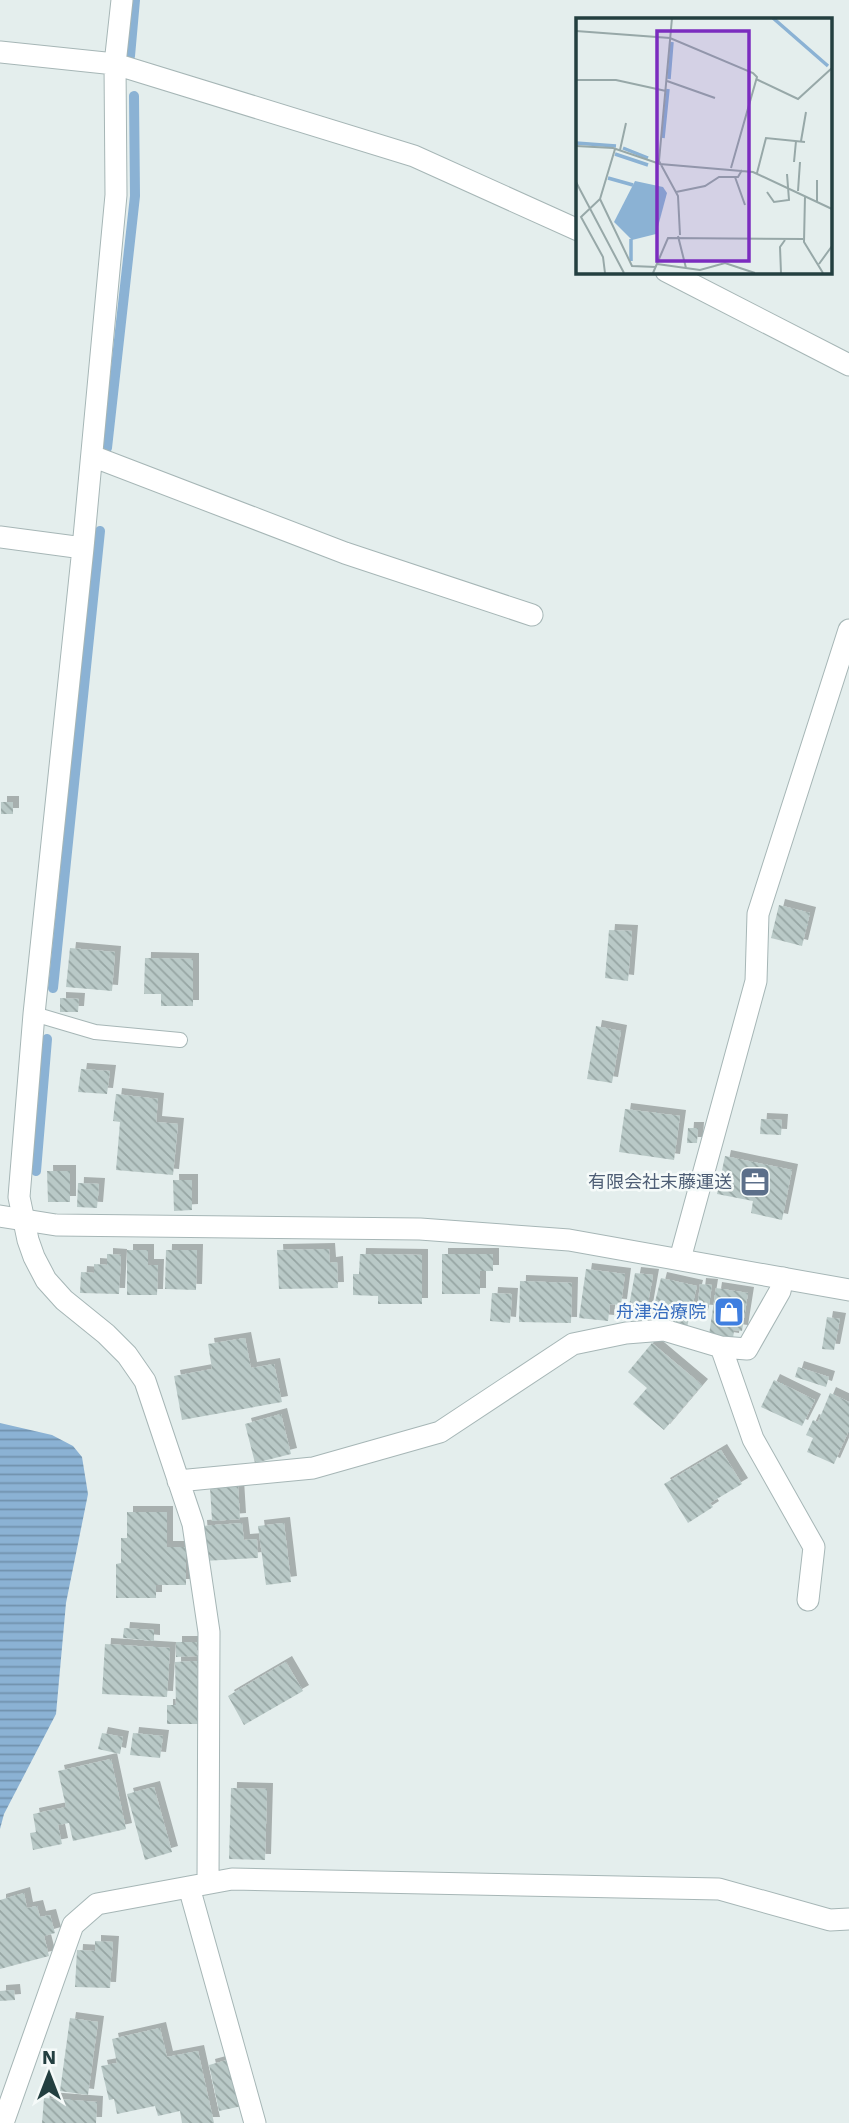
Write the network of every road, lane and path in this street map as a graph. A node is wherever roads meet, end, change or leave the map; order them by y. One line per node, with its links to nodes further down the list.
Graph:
1 (122, 0): 3 (street)
2 (0, 52): 3 (street)
3 (115, 64): 4 (street); 7 (street)
4 (576, 229)
5 (670, 273): 6 (street)
6 (849, 365)
7 (92, 456): 9 (street); 10 (street)
8 (0, 537): 9 (street)
9 (83, 548): 12 (street)
10 (532, 615)
11 (849, 630): 16 (street)
12 (34, 1014): 13 (lane); 15 (street)
13 (180, 1040)
14 (0, 1216): 15 (street)
15 (24, 1222): 16 (street); 20 (street)
16 (680, 1259): 17 (street)
17 (783, 1278): 18 (street); 19 (street)
18 (849, 1290)
19 (721, 1348): 20 (street); 21 (street)
20 (178, 1481): 22 (street)
21 (808, 1601)
22 (198, 1885): 23 (street); 24 (street); 25 (street)
23 (849, 1919)
24 (3, 2123)
25 (255, 2123)

